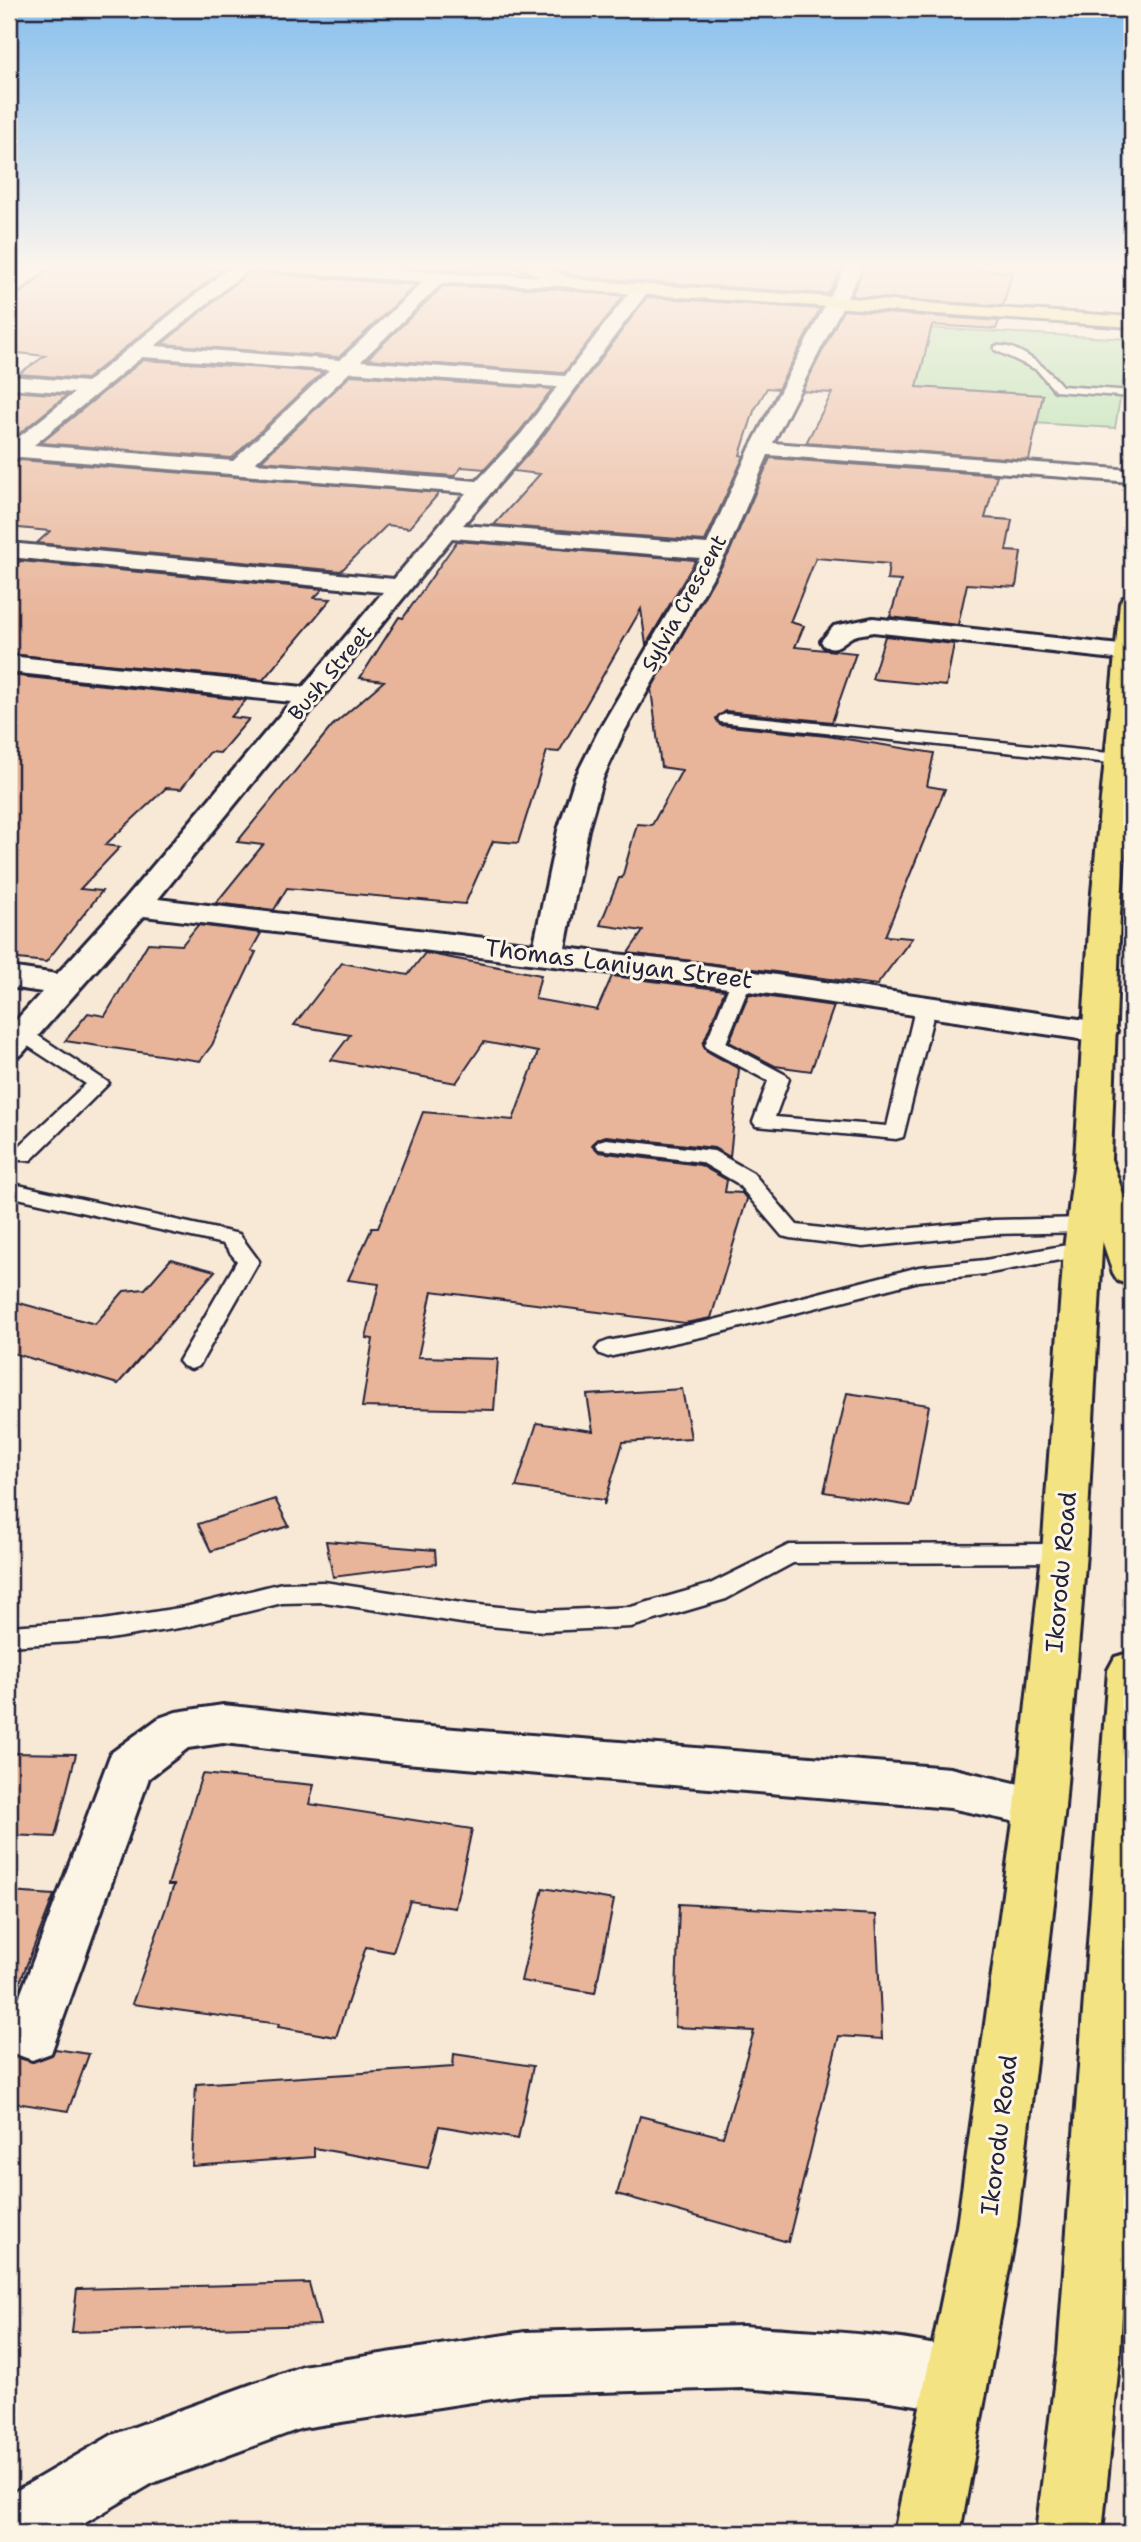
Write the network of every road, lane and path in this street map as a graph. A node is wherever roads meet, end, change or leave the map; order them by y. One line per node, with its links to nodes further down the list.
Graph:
1 (570, 382): 13 (street, Bush Street)
2 (17, 383): 7 (street)
3 (97, 383): 7 (street)
4 (328, 383): 11 (street)
5 (793, 383): 9 (street, Sylvia Crescent)
6 (1054, 383): 8 (lane)
7 (90, 388): 10 (street)
8 (1132, 394)
9 (760, 448): 12 (street); 16 (street, Sylvia Crescent)
10 (12, 452): 11 (street)
11 (239, 467): 13 (street)
12 (1132, 476)
13 (482, 488): 14 (street, Bush Street)
14 (447, 531): 16 (street); 17 (street, Bush Street)
15 (9, 550): 17 (street)
16 (715, 552): 26 (street, Sylvia Crescent)
17 (401, 587): 22 (street, Bush Street)
18 (1132, 603): 20 (main road, Ikorodu Road)
19 (833, 641): 20 (street)
20 (1129, 654): 24 (main road, Ikorodu Road)
21 (9, 664): 22 (street)
22 (311, 696): 25 (street, Bush Street)
23 (726, 719): 24 (lane)
24 (1119, 759): 31 (main road, Ikorodu Road)
25 (136, 906): 26 (street, Thomas Laniyan Street); 29 (street, Bush Street)
26 (548, 955): 28 (street, Thomas Laniyan Street)
27 (9, 977): 29 (street)
28 (742, 979): 30 (street, Thomas Laniyan Street); 30 (lane)
29 (63, 985): 32 (street, Bush Street)
30 (926, 1005): 31 (street, Thomas Laniyan Street)
31 (1100, 1032): 35 (main road, Ikorodu Road)
32 (15, 1041): 34 (lane)
33 (606, 1145): 37 (lane)
34 (23, 1155)
35 (1093, 1159): 37 (main road, Ikorodu Road); 38 (main road)
36 (9, 1190): 40 (lane)
37 (1085, 1237): 39 (lane); 41 (main road, Ikorodu Road)
38 (1132, 1273)
39 (608, 1349)
40 (191, 1361)
41 (1064, 1553): 42 (lane); 44 (main road, Ikorodu Road)
42 (9, 1636)
43 (1132, 1671): 49 (main road)
44 (1040, 1807): 45 (street); 46 (main road, Ikorodu Road)
45 (32, 2036)
46 (956, 2380): 47 (street); 48 (main road, Ikorodu Road)
47 (11, 2530)
48 (927, 2533)
49 (1069, 2533)

